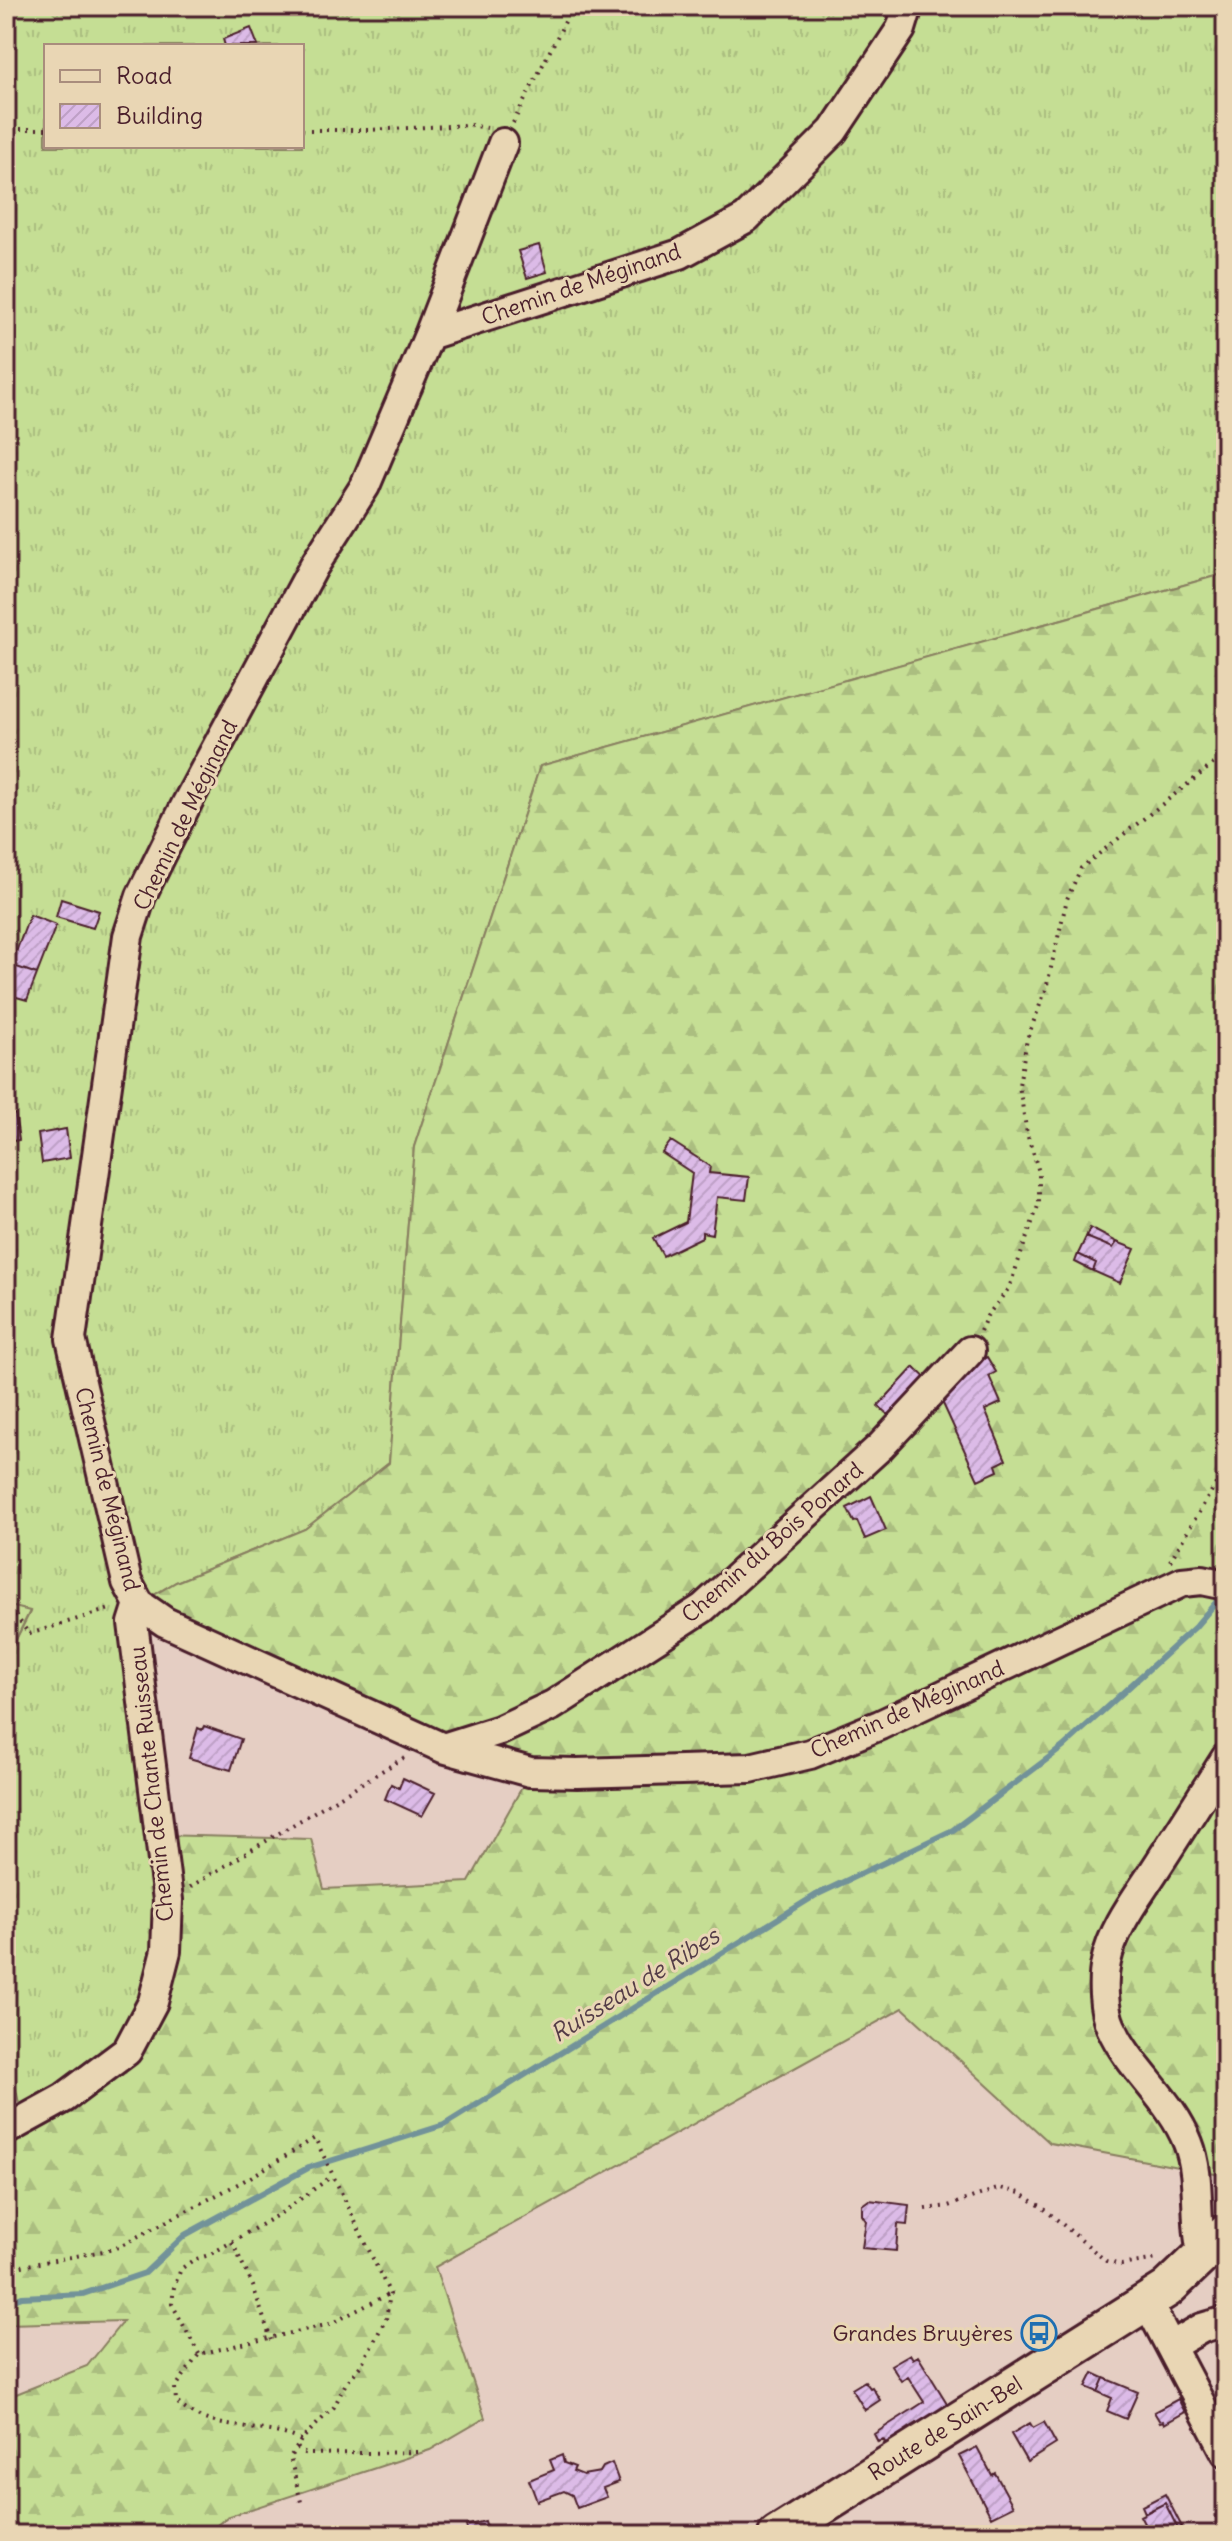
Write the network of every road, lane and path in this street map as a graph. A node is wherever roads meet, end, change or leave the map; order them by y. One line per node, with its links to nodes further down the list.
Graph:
1 (573, 6): 6 (path)
2 (908, 6): 7 (street, Chemin de Méginand)
3 (12, 129): 4 (path)
4 (44, 129)
5 (304, 130): 6 (path)
6 (503, 143): 7 (street, Chemin de Méginand)
7 (429, 335): 14 (street, Chemin de Méginand)
8 (1226, 754): 9 (path)
9 (970, 1351): 15 (street, Chemin du Bois Ponard)
10 (1226, 1467): 12 (path)
11 (1223, 1584): 12 (street, Chemin de Méginand)
12 (1148, 1596): 15 (street, Chemin de Méginand)
13 (6, 1602): 14 (path)
14 (139, 1604): 15 (street, Chemin de Méginand); 17 (street, Chemin de Chante Ruisseau)
15 (443, 1748): 17 (path)
16 (1226, 1758): 22 (street)
17 (168, 1900): 18 (street, Chemin de Chante Ruisseau)
18 (6, 2130)
19 (331, 2173): 21 (path); 23 (path); 24 (path)
20 (925, 2209): 22 (path)
21 (232, 2242): 27 (path); 29 (path)
22 (1215, 2245): 25 (main road, Route de Sain-Bel)
23 (6, 2269)
24 (390, 2294): 27 (path); 30 (path)
25 (1147, 2302): 28 (street); 35 (main road, Route de Sain-Bel)
26 (1226, 2321): 28 (street)
27 (271, 2340): 29 (path)
28 (1171, 2346): 33 (street)
29 (199, 2354): 30 (path)
30 (301, 2440): 31 (path)
31 (297, 2447): 32 (path); 34 (path)
32 (421, 2452)
33 (1226, 2452)
34 (301, 2502)
35 (777, 2535)

